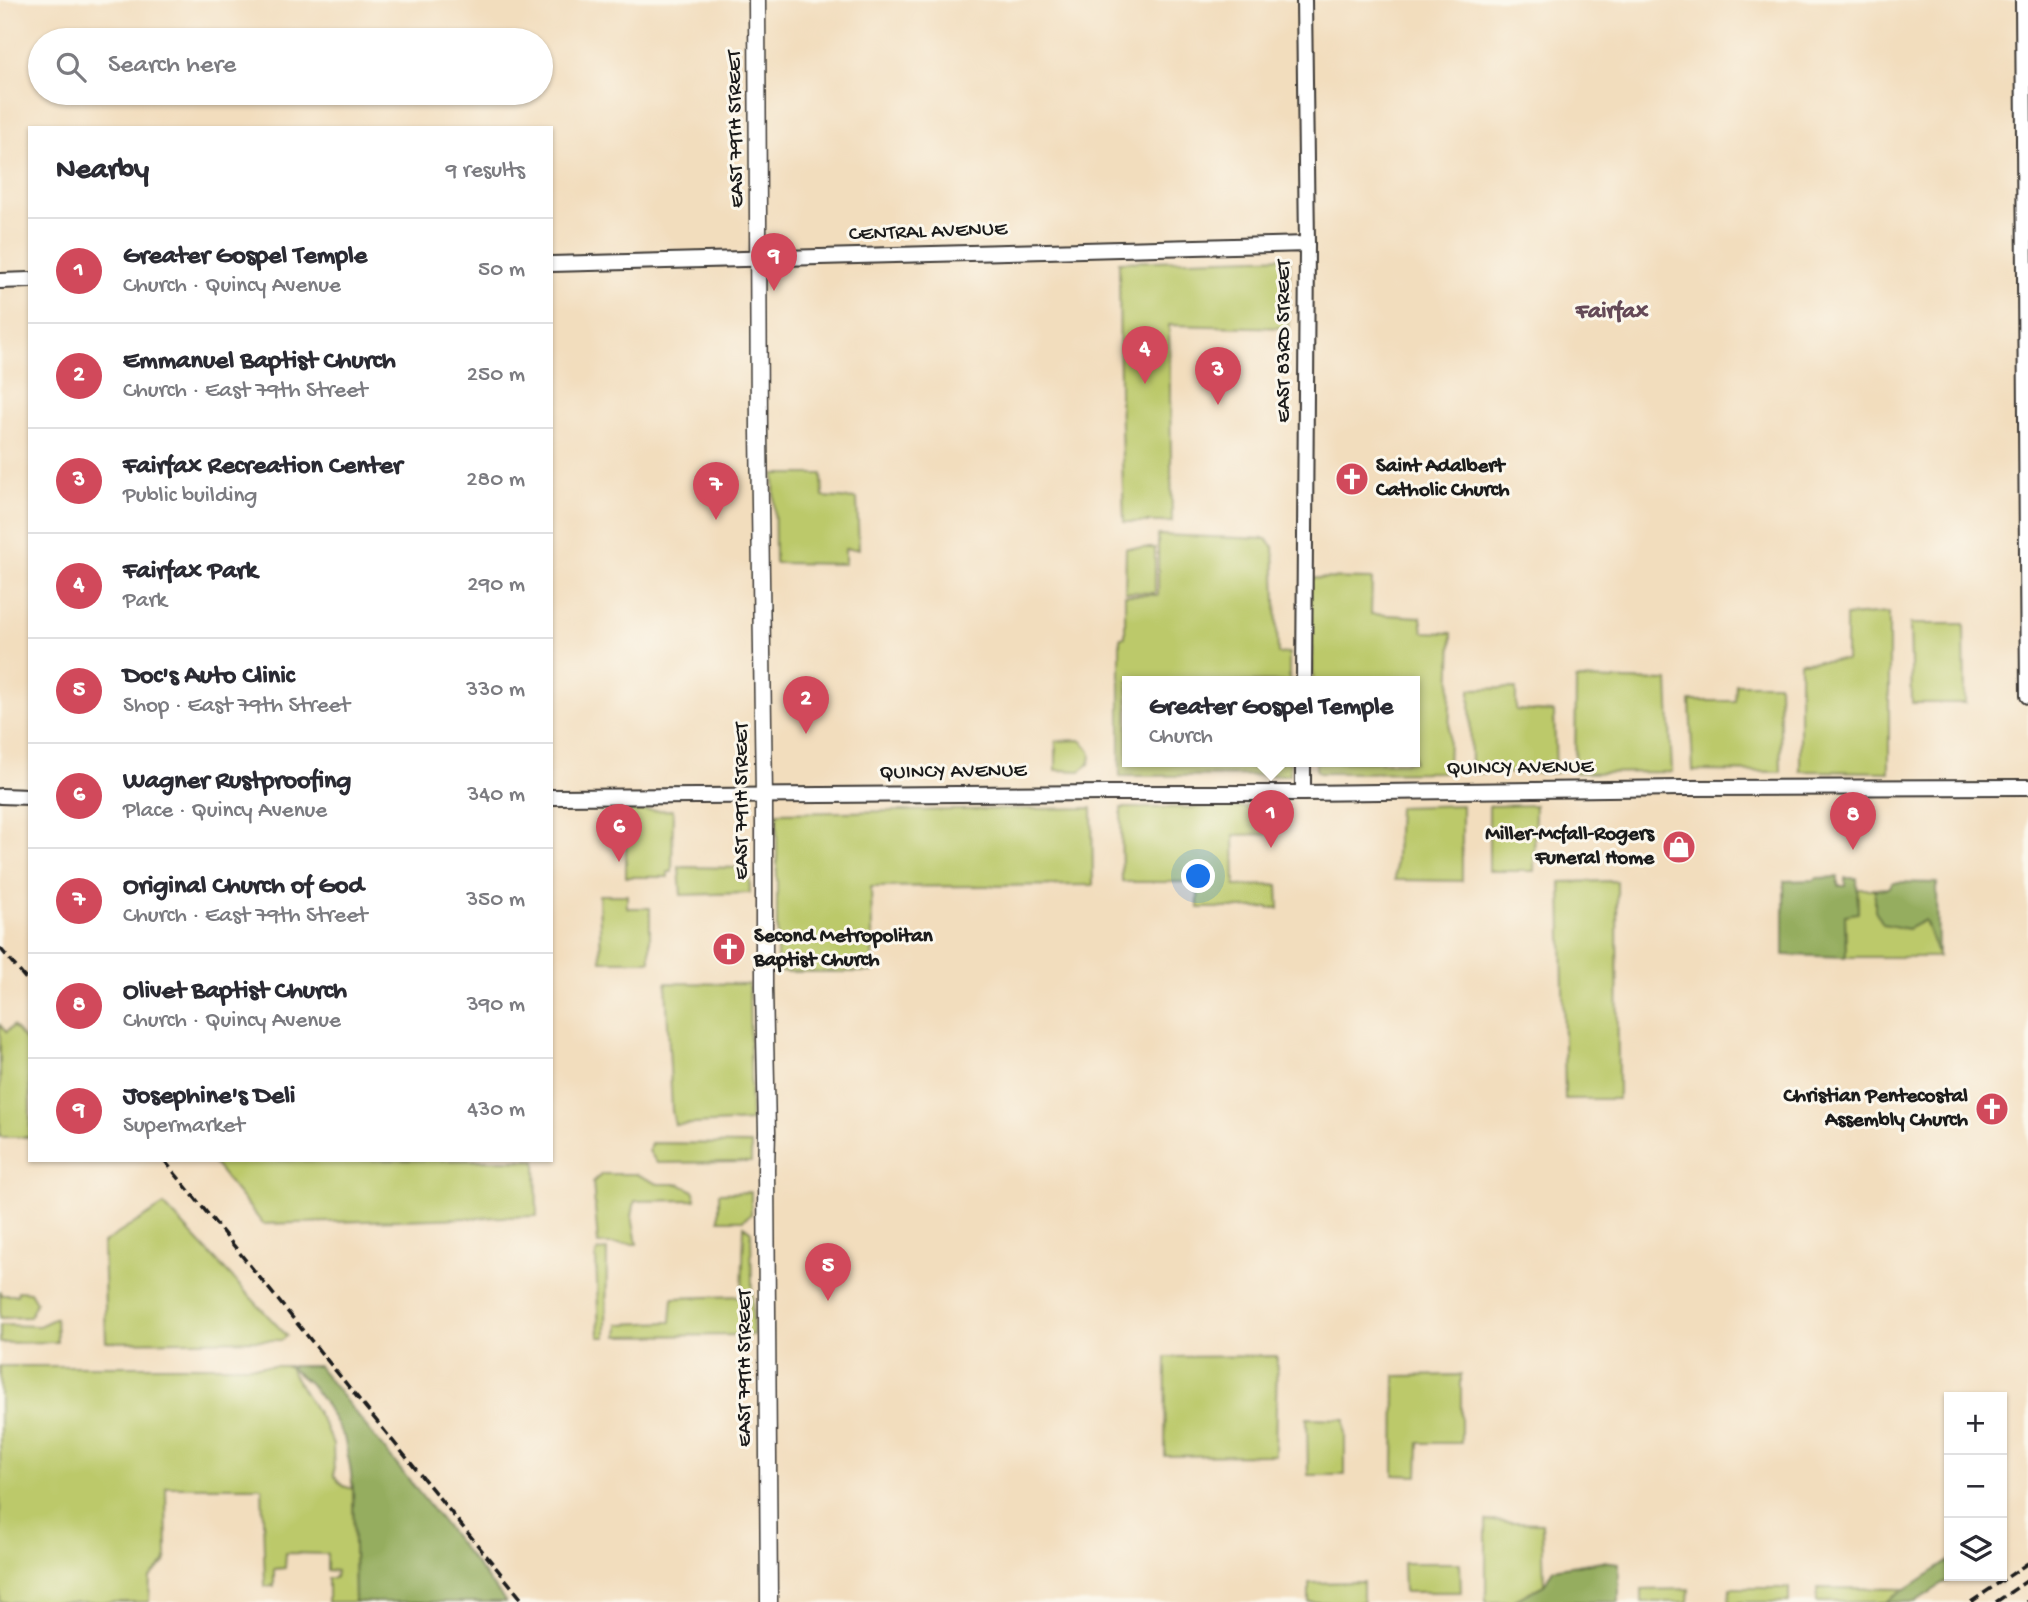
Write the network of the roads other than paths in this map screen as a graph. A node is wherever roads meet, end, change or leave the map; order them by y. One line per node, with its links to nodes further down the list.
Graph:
1 (757, 0): 5 (main road, EAST 79TH STREET)
2 (1304, 0): 4 (street, EAST 83RD STREET)
3 (2023, 0): 10 (street)
4 (1307, 244): 5 (street, CENTRAL AVENUE); 9 (street, EAST 83RD STREET)
5 (760, 259): 6 (street, CENTRAL AVENUE); 16 (main road, EAST 79TH STREET)
6 (553, 264)
7 (28, 280): 8 (street)
8 (0, 281)
9 (1304, 676)
10 (2028, 696)
11 (1303, 767): 13 (street)
12 (2028, 787): 13 (street, QUINCY AVENUE)
13 (1303, 793): 16 (street, QUINCY AVENUE)
14 (0, 796): 15 (street)
15 (28, 796)
16 (764, 796): 17 (street, QUINCY AVENUE); 18 (main road, EAST 79TH STREET)
17 (553, 797)
18 (769, 1602)

